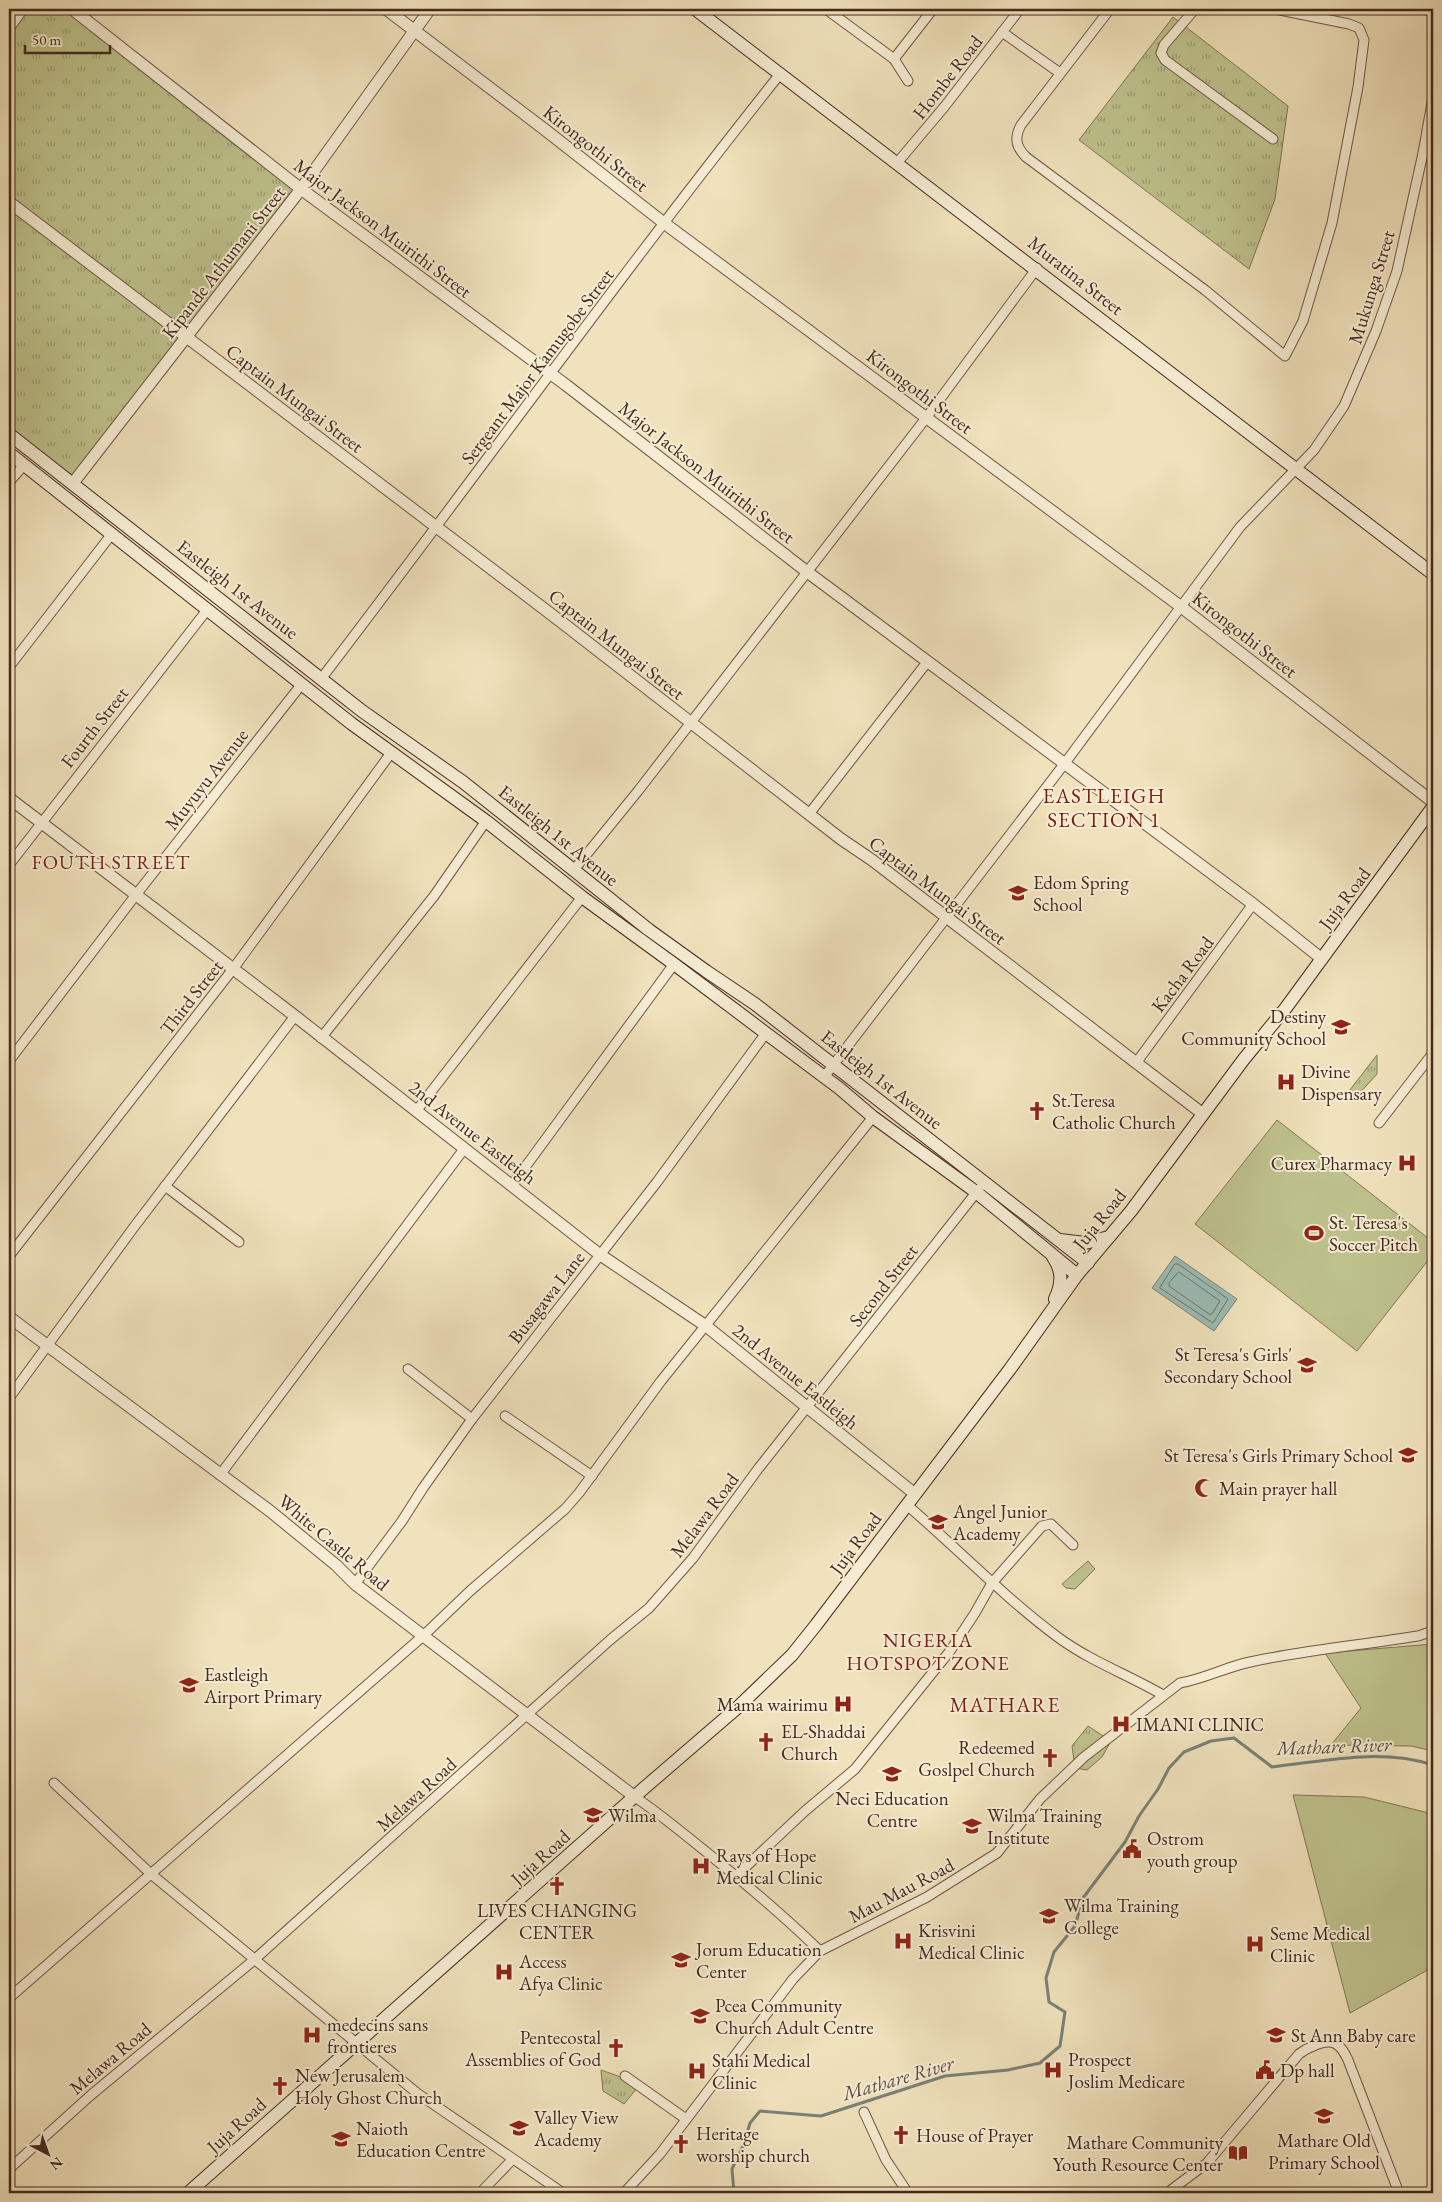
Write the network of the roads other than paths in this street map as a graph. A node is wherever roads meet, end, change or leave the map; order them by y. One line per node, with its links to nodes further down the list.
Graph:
1 (22, 9): 13 (street)
2 (72, 9): 23 (street, Major Jackson Muirithi Street)
3 (386, 9): 14 (street, Kirongothi Street)
4 (430, 9): 14 (street, Kipande Athumani Street)
5 (695, 9): 18 (main road, Muratina Street)
6 (826, 9): 16 (street)
7 (933, 9): 16 (street)
8 (1020, 9): 15 (street, Hombe Road)
9 (1110, 9): 17 (street)
10 (1195, 9): 21 (street)
11 (1275, 9): 12 (street)
12 (1305, 12): 17 (street)
13 (9, 27)
14 (414, 30): 23 (street, Kipande Athumani Street); 25 (street, Kirongothi Street)
15 (1002, 32): 17 (street); 22 (street, Hombe Road)
16 (894, 58): 19 (street)
17 (1060, 72)
18 (780, 74): 22 (main road, Muratina Street); 25 (street, Sergeant Major Kamugobe Street)
19 (908, 80)
20 (1433, 97): 33 (street, Mukunga Street)
21 (1273, 139)
22 (897, 163): 26 (main road, Muratina Street)
23 (301, 190): 27 (street, Kipande Athumani Street); 28 (street, Major Jackson Muirithi Street)
24 (9, 202): 27 (street, Captain Mungai Street)
25 (664, 223): 28 (street, Sergeant Major Kamugobe Street); 29 (street, Kirongothi Street)
26 (1037, 268): 29 (street); 33 (main road, Muratina Street)
27 (186, 338): 35 (street, Kipande Athumani Street); 36 (street, Captain Mungai Street)
28 (552, 374): 36 (street, Sergeant Major Kamugobe Street); 38 (street, Major Jackson Muirithi Street)
29 (926, 418): 38 (street); 40 (street, Kirongothi Street)
30 (9, 434): 35 (main road, Eastleigh 1st Avenue)
31 (9, 454): 32 (main road, Eastleigh 1st Avenue)
32 (24, 465): 34 (street); 37 (main road, Eastleigh 1st Avenue)
33 (1296, 469): 39 (main road, Muratina Street); 40 (street, Mukunga Street)
34 (9, 482)
35 (74, 484): 44 (main road, Eastleigh 1st Avenue)
36 (437, 528): 44 (street, Sergeant Major Kamugobe Street); 46 (street, Captain Mungai Street)
37 (111, 535): 41 (main road, Eastleigh 1st Avenue); 43 (street)
38 (806, 571): 42 (street, Major Jackson Muirithi Street); 46 (street)
39 (1433, 574)
40 (1180, 606): 48 (street, Mukunga Street); 50 (street, Kirongothi Street)
41 (207, 610): 45 (main road, Eastleigh 1st Avenue); 54 (street, Fourth Street)
42 (928, 662): 48 (street, Major Jackson Muirithi Street); 52 (street)
43 (9, 667)
44 (321, 679): 56 (main road, Eastleigh 1st Avenue)
45 (300, 685): 47 (main road, Eastleigh 1st Avenue); 57 (street, Muyuyu Avenue)
46 (689, 722): 52 (street, Captain Mungai Street); 56 (street)
47 (391, 753): 53 (main road, Eastleigh 1st Avenue); 63 (street, Third Street)
48 (1065, 763): 59 (street, Major Jackson Muirithi Street); 60 (street, Mukunga Street)
49 (9, 798): 54 (street, 2nd Avenue Eastleigh)
50 (1433, 802)
51 (1433, 807): 61 (main road, Juja Road)
52 (809, 814): 60 (street, Captain Mungai Street)
53 (486, 821): 58 (main road, Eastleigh 1st Avenue); 66 (street)
54 (41, 823): 55 (street, Fourth Street); 57 (street, 2nd Avenue Eastleigh)
55 (9, 864)
56 (573, 872): 70 (main road, Eastleigh 1st Avenue)
57 (135, 896): 63 (street, 2nd Avenue Eastleigh); 68 (street, Muyuyu Avenue)
58 (582, 897): 62 (main road, Eastleigh 1st Avenue); 72 (street)
59 (1253, 904): 61 (street, Major Jackson Muirithi Street); 69 (street, Kacha Road)
60 (946, 917): 69 (street, Captain Mungai Street); 70 (street, Mukunga Street)
61 (1322, 959): 73 (main road, Juja Road)
62 (674, 964): 65 (main road, Eastleigh 1st Avenue); 77 (street)
63 (233, 969): 64 (street, 2nd Avenue Eastleigh); 85 (street, Third Street)
64 (295, 1016): 66 (street, 2nd Avenue Eastleigh); 78 (street)
65 (766, 1033): 71 (main road, Eastleigh 1st Avenue); 84 (street, Busagawa Lane)
66 (321, 1038): 72 (street, 2nd Avenue Eastleigh)
67 (1433, 1054): 75 (street)
68 (9, 1061)
69 (1136, 1063): 73 (street, Captain Mungai Street)
70 (834, 1064): 71 (street, Mukunga Street); 79 (main road, Eastleigh 1st Avenue)
71 (824, 1077): 74 (main road, Eastleigh 1st Avenue)
72 (417, 1110): 76 (street, 2nd Avenue Eastleigh)
73 (1203, 1114): 80 (main road, Juja Road)
74 (873, 1117): 79 (main road, Eastleigh 1st Avenue); 90 (street)
75 (1379, 1123)
76 (464, 1149): 77 (street, 2nd Avenue Eastleigh); 97 (street)
77 (512, 1185): 84 (street, 2nd Avenue Eastleigh)
78 (165, 1186): 82 (street); 91 (street)
79 (980, 1188): 81 (main road, Eastleigh 1st Avenue); 83 (main road, Eastleigh 1st Avenue); 94 (street, Second Street)
80 (1110, 1237): 81 (main road); 86 (main road, Juja Road)
81 (1058, 1240): 86 (main road, Eastleigh 1st Avenue)
82 (239, 1242)
83 (1050, 1252): 87 (main road, Eastleigh 1st Avenue); 88 (main road)
84 (599, 1254): 90 (street, 2nd Avenue Eastleigh); 96 (street, Busagawa Lane)
85 (9, 1256)
86 (1088, 1263): 87 (main road, Juja Road)
87 (1077, 1276): 88 (main road, Juja Road)
88 (1048, 1315): 99 (main road, Juja Road)
89 (9, 1318): 91 (street, White Castle Road)
90 (706, 1326): 94 (street, 2nd Avenue Eastleigh); 98 (street)
91 (46, 1347): 93 (street); 97 (street, White Castle Road)
92 (408, 1369): 96 (street)
93 (9, 1398)
94 (808, 1407): 99 (street, 2nd Avenue Eastleigh); 107 (street, Melawa Road)
95 (505, 1416): 98 (street)
96 (472, 1418): 103 (street, Busagawa Lane)
97 (220, 1475): 103 (street, White Castle Road)
98 (592, 1476): 105 (street)
99 (915, 1494): 100 (main road, Juja Road)
100 (907, 1505): 102 (street); 109 (main road, Juja Road)
101 (1073, 1545): 102 (street)
102 (992, 1583): 106 (street); 111 (street)
103 (355, 1584): 105 (street, White Castle Road)
104 (1433, 1631): 106 (street, Mau Mau Road)
105 (423, 1636): 107 (street, White Castle Road); 110 (street)
106 (1163, 1695): 112 (street, Mau Mau Road)
107 (528, 1716): 109 (street, White Castle Road); 113 (street, Melawa Road)
108 (54, 1783): 110 (street)
109 (634, 1797): 111 (street); 115 (main road, Juja Road)
110 (150, 1874): 113 (street); 114 (street)
111 (736, 1876): 112 (street)
112 (820, 1951): 118 (street, Mau Mau Road)
113 (254, 1960): 115 (street); 120 (street, Melawa Road)
114 (9, 1998)
115 (357, 2044): 119 (street); 121 (main road, Juja Road)
116 (625, 2076): 118 (street)
117 (864, 2112): 125 (street)
118 (686, 2119): 124 (street, Mau Mau Road)
119 (513, 2159): 122 (street); 123 (street)
120 (9, 2169)
121 (188, 2193)
122 (480, 2193)
123 (562, 2193)
124 (624, 2193)
125 (908, 2193)
126 (1167, 2193): 127 (street)
127 (1399, 2193)

